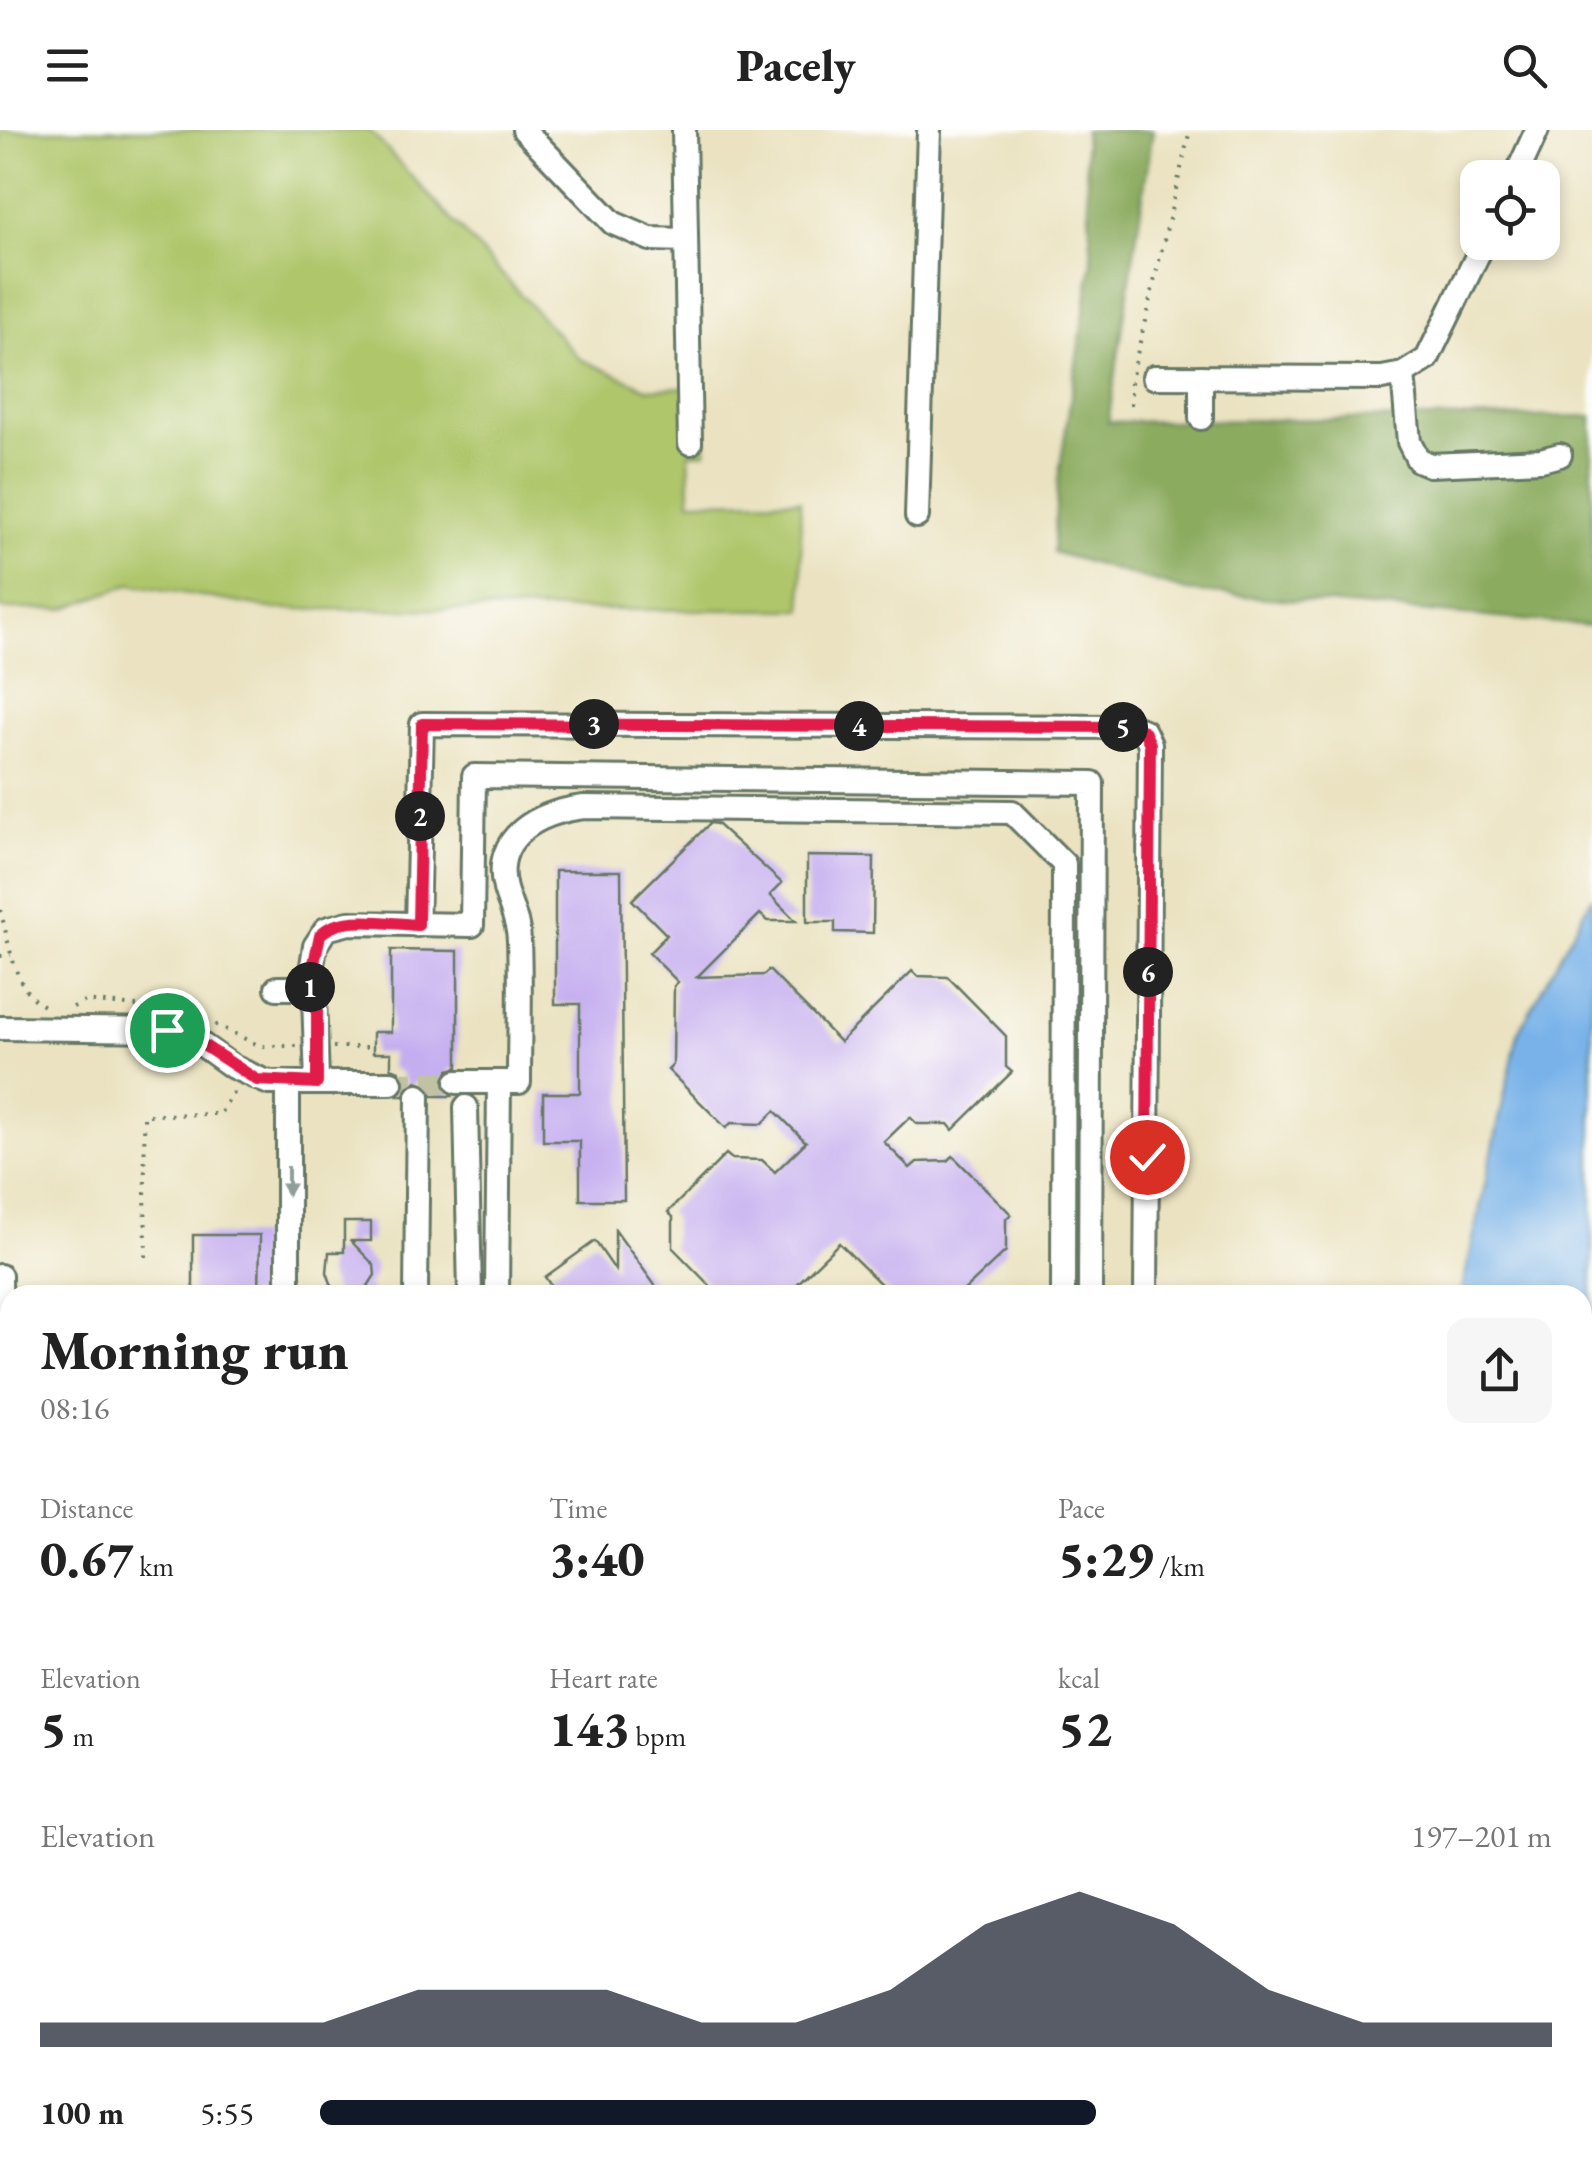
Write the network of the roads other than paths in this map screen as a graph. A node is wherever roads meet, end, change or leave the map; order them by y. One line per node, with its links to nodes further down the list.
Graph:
1 (524, 130): 6 (street)
2 (684, 130): 6 (street)
3 (929, 130): 14 (street)
4 (1537, 130): 5 (street)
5 (1523, 160)
6 (686, 240): 12 (street)
7 (1476, 260): 8 (street)
8 (1403, 374): 10 (street); 13 (street)
9 (1154, 377): 10 (street)
10 (1201, 377): 11 (street)
11 (1201, 418)
12 (690, 443)
13 (1560, 455)
14 (917, 516)
15 (418, 925): 17 (street); 31 (street); 32 (street)
16 (277, 988): 17 (street)
17 (308, 991): 23 (street)
18 (0, 1028): 22 (street)
19 (391, 1082): 23 (street)
20 (458, 1082): 21 (street)
21 (499, 1082): 29 (street); 30 (street)
22 (288, 1083): 23 (street); 26 (street, one-way to 26)
23 (317, 1083)
24 (418, 1096): 27 (street)
25 (466, 1107): 28 (street)
26 (288, 1285)
27 (416, 1285)
28 (470, 1285)
29 (497, 1285)
30 (1063, 1285)
31 (1090, 1285)
32 (1146, 1285)

